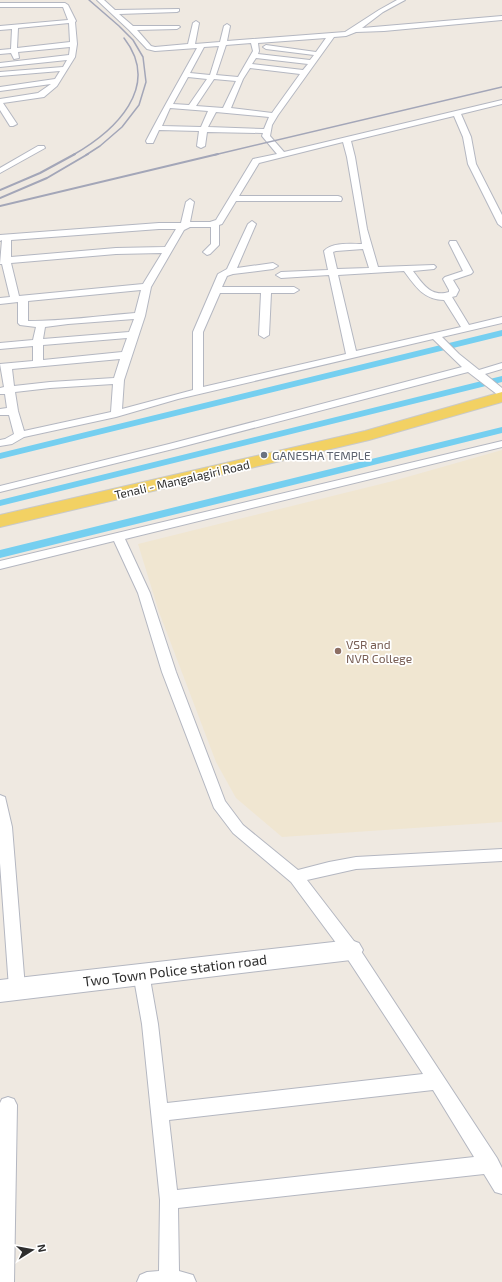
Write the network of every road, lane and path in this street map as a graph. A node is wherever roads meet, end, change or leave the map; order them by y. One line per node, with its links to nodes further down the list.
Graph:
1 (100, 0): 5 (street)
2 (402, 0): 15 (street)
3 (0, 5): 7 (street)
4 (177, 10): 5 (street)
5 (114, 12): 14 (street)
6 (502, 18): 15 (street)
7 (72, 21): 9 (street); 18 (street)
8 (196, 23): 22 (street)
9 (15, 26): 13 (street); 23 (street)
10 (227, 26): 19 (street)
11 (160, 27): 12 (street); 14 (street); 16 (street)
12 (177, 27)
13 (0, 28)
14 (132, 28): 22 (street)
15 (355, 30): 17 (street)
16 (160, 36)
17 (331, 36): 20 (street); 25 (street)
18 (74, 44): 23 (street); 27 (street)
19 (222, 44): 20 (street); 21 (street); 36 (street)
20 (254, 44): 25 (street); 26 (street)
21 (201, 46): 22 (street); 35 (street)
22 (191, 47)
23 (14, 50): 24 (street); 29 (street)
24 (0, 52)
25 (319, 54): 28 (street)
26 (253, 56): 28 (street); 31 (street)
27 (72, 57): 29 (street); 32 (street)
28 (313, 62): 33 (street)
29 (17, 63): 30 (street)
30 (0, 65)
31 (247, 66): 33 (street); 37 (street)
32 (65, 69): 34 (street); 38 (street)
33 (303, 72): 49 (street)
34 (0, 74)
35 (186, 75): 36 (street); 42 (street)
36 (212, 76): 37 (street); 43 (street)
37 (240, 79): 45 (street)
38 (56, 81): 39 (street); 40 (street)
39 (0, 89)
40 (0, 102): 46 (street)
41 (500, 102): 47 (street); 48 (street)
42 (168, 106): 43 (street); 51 (street)
43 (191, 107): 44 (street)
44 (213, 109): 45 (street); 52 (street)
45 (226, 110): 49 (street)
46 (3, 112): 50 (street)
47 (502, 112)
48 (457, 113): 54 (street); 64 (street)
49 (274, 115): 53 (street)
50 (13, 124)
51 (156, 128): 52 (street); 55 (street)
52 (203, 130): 53 (street); 56 (street)
53 (266, 131): 58 (street)
54 (346, 139): 58 (street); 69 (street)
55 (150, 141)
56 (201, 146)
57 (41, 148): 59 (street)
58 (282, 155): 60 (street)
59 (0, 171)
60 (233, 198): 61 (street); 65 (street)
61 (338, 199)
62 (190, 202): 66 (street)
63 (252, 224): 76 (street)
64 (502, 224)
65 (215, 225): 66 (street); 71 (street)
66 (185, 226): 67 (street); 70 (street)
67 (4, 237): 72 (street)
68 (453, 243): 84 (street)
69 (366, 246): 77 (street); 78 (street)
70 (168, 250): 72 (street); 80 (street)
71 (207, 252)
72 (3, 261): 85 (street)
73 (273, 266): 76 (street)
74 (431, 267): 75 (street)
75 (406, 268): 77 (street); 84 (street)
76 (230, 270): 81 (street)
77 (374, 270): 78 (street)
78 (332, 272): 79 (street); 97 (street)
79 (281, 275)
80 (146, 286): 85 (street); 87 (street)
81 (216, 290): 82 (street); 104 (street)
82 (266, 290): 83 (street); 92 (street)
83 (294, 290)
84 (447, 296): 90 (street)
85 (19, 299): 86 (street); 89 (street)
86 (0, 301)
87 (140, 316): 89 (street); 91 (street)
88 (502, 320): 90 (street)
89 (41, 325): 94 (street)
90 (466, 329): 93 (street)
91 (133, 335): 94 (street); 96 (street)
92 (264, 335)
93 (438, 340): 97 (street); 101 (street)
94 (38, 342): 95 (street); 98 (street)
95 (0, 346)
96 (127, 356): 98 (street); 102 (street)
97 (352, 356): 104 (street)
98 (38, 363): 100 (street)
99 (502, 366): 101 (street)
100 (3, 367): 103 (street)
101 (478, 373): 105 (street); 113 (street)
102 (118, 382): 103 (street); 109 (street)
103 (5, 390): 107 (street)
104 (198, 391): 109 (street)
105 (500, 394): 114 (main road, Tenali - Mangalagiri Road)
106 (502, 408): 115 (main road, Tenali - Mangalagiri Road)
107 (13, 411): 108 (street); 110 (street)
108 (0, 412)
109 (116, 414): 110 (street)
110 (20, 435): 111 (street)
111 (0, 443)
112 (502, 444): 116 (street)
113 (0, 489)
114 (0, 521)
115 (0, 529)
116 (118, 537): 117 (street); 121 (street)
117 (0, 565)
118 (0, 801): 119 (street)
119 (2, 827): 124 (street)
120 (502, 855): 121 (street)
121 (296, 877): 122 (street)
122 (351, 950): 123 (street, Two Town Police station road); 125 (street)
123 (141, 973): 124 (street, Two Town Police station road); 127 (street)
124 (8, 989)
125 (437, 1082): 127 (street); 128 (street)
126 (8, 1105): 131 (street)
127 (160, 1112): 130 (street)
128 (490, 1164): 129 (street); 130 (street)
129 (502, 1185)
130 (169, 1200): 132 (street)
131 (2, 1279)
132 (178, 1281): 133 (street)
133 (147, 1282)

